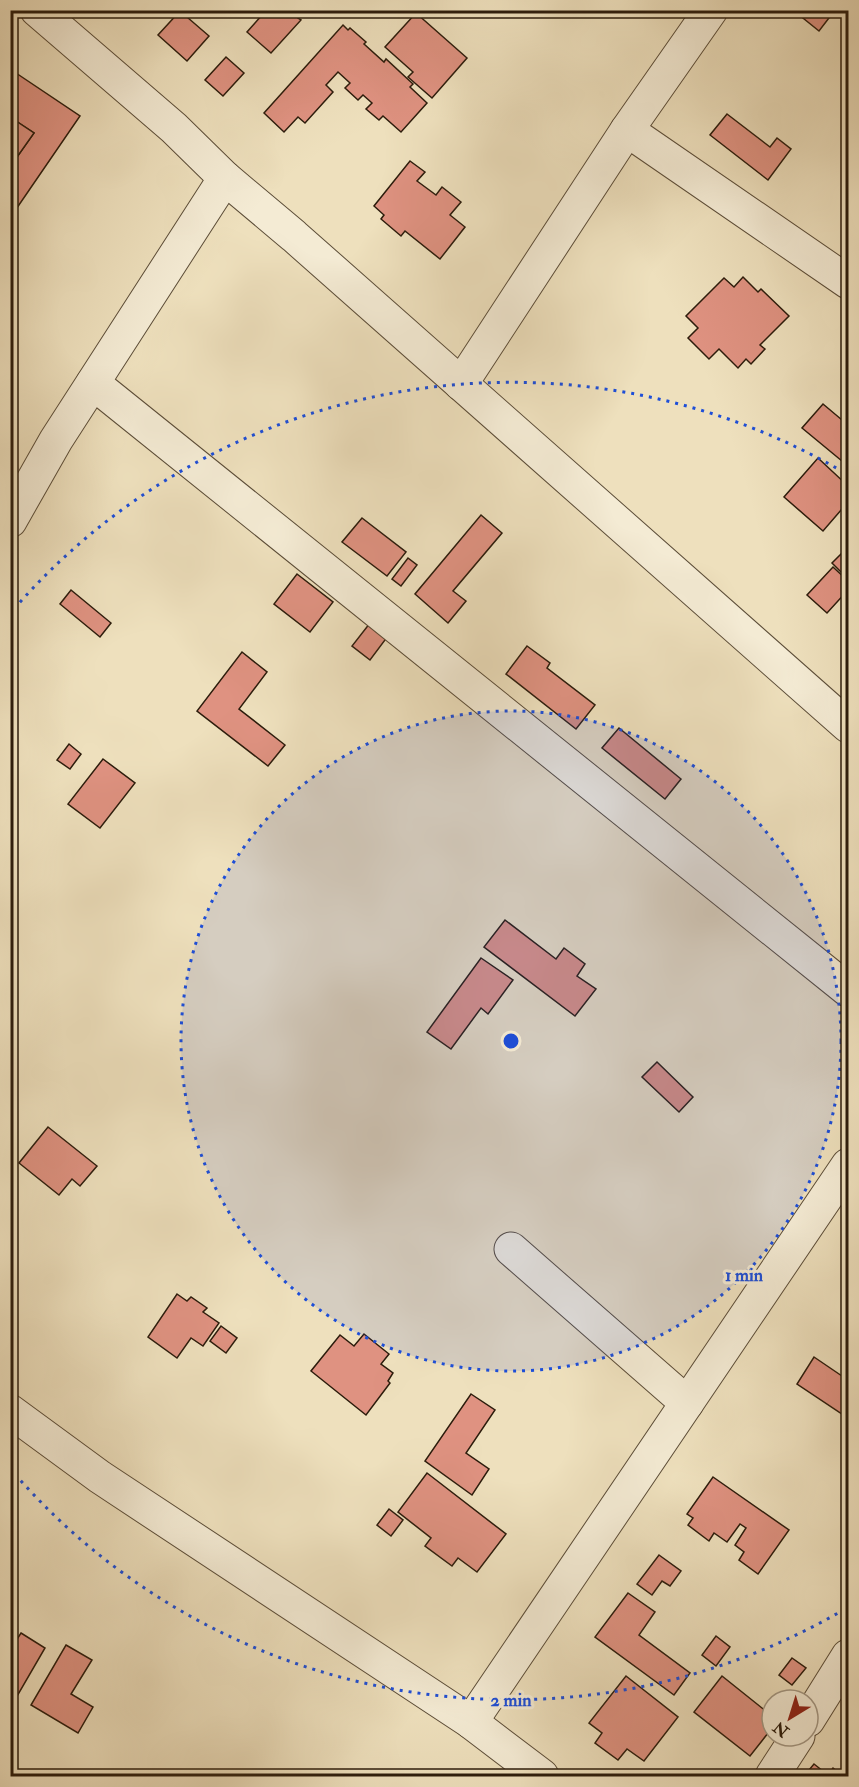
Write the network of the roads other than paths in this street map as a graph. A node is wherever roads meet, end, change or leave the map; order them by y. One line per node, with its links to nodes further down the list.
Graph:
1 (37, 10): 4 (street)
2 (711, 10): 3 (street)
3 (627, 130): 5 (street); 7 (street)
4 (225, 178): 6 (street); 7 (street)
5 (849, 282)
6 (93, 382): 8 (street); 10 (street)
7 (461, 384): 9 (street)
8 (10, 520)
9 (849, 726)
10 (849, 990)
11 (849, 1165): 13 (street)
12 (511, 1249): 13 (street)
13 (687, 1403): 17 (street)
14 (10, 1412): 17 (street)
15 (849, 1656): 16 (street)
16 (820, 1701)
17 (471, 1722): 19 (street)
18 (790, 1748): 20 (street)
19 (539, 1776)
20 (772, 1776)

